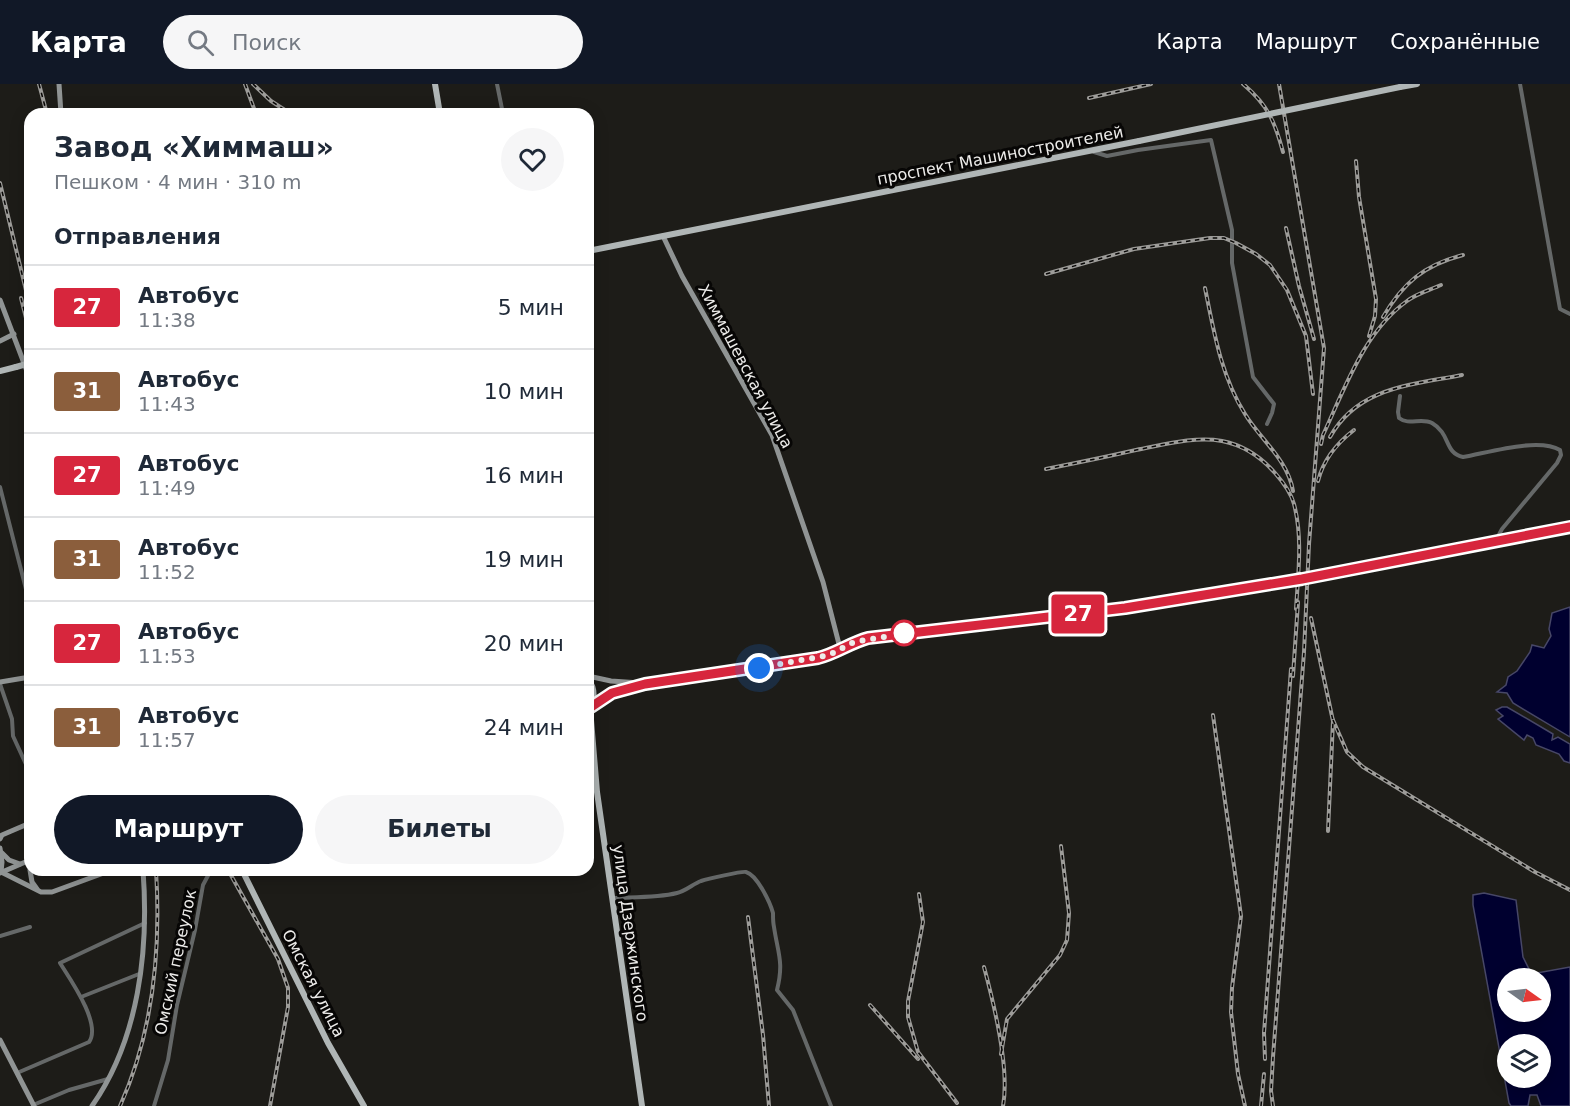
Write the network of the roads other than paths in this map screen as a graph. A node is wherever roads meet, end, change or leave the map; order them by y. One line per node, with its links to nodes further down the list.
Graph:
1 (59, 84): 6 (main road)
2 (435, 84): 7 (main road)
3 (497, 84): 8 (street)
4 (1417, 84): 9 (main road, проспект Машиностроителей, bridge)
5 (1520, 84): 13 (street)
6 (61, 108)
7 (439, 108)
8 (502, 108)
9 (1092, 151): 10 (main road, проспект Машиностроителей); 20 (street)
10 (663, 236): 11 (main road, проспект Машиностроителей); 25 (main road, Химмашевская улица)
11 (594, 250)
12 (0, 300): 14 (main road)
13 (1570, 314)
14 (14, 334): 15 (main road); 16 (main road)
15 (0, 341)
16 (24, 361)
17 (24, 364): 18 (main road, bridge)
18 (0, 370)
19 (1400, 396): 23 (street)
20 (1267, 424)
21 (0, 486): 24 (street)
22 (1570, 527): 23 (main road)
23 (1493, 542): 25 (main road, bridge)
24 (24, 581)
25 (840, 648): 29 (main road)
26 (24, 678): 28 (main road)
27 (594, 678): 29 (main road)
28 (0, 683): 31 (street)
29 (645, 684): 30 (main road)
30 (594, 706)
31 (24, 760)
32 (594, 764): 45 (main road, улица Дзержинского)
33 (24, 826): 34 (main road)
34 (0, 839)
35 (1, 850): 37 (main road); 38 (main road)
36 (24, 862): 37 (main road)
37 (20, 864): 38 (main road)
38 (1, 873): 44 (main road)
39 (31, 876): 44 (main road)
40 (96, 876): 44 (main road)
41 (143, 876): 46 (main road)
42 (208, 876): 56 (street, Омский переулок)
43 (245, 876): 57 (main road, Омская улица)
44 (38, 890)
45 (613, 898): 58 (main road, улица Дзержинского); 59 (street)
46 (145, 923): 49 (main road); 50 (street)
47 (30, 927): 48 (street)
48 (0, 936)
49 (139, 974): 50 (street); 53 (main road)
50 (81, 997): 52 (street)
51 (0, 1040): 52 (main road)
52 (17, 1073): 54 (main road)
53 (108, 1079): 54 (street); 55 (main road)
54 (34, 1106)
55 (92, 1106)
56 (154, 1106)
57 (364, 1106)
58 (642, 1106)
59 (831, 1106)

